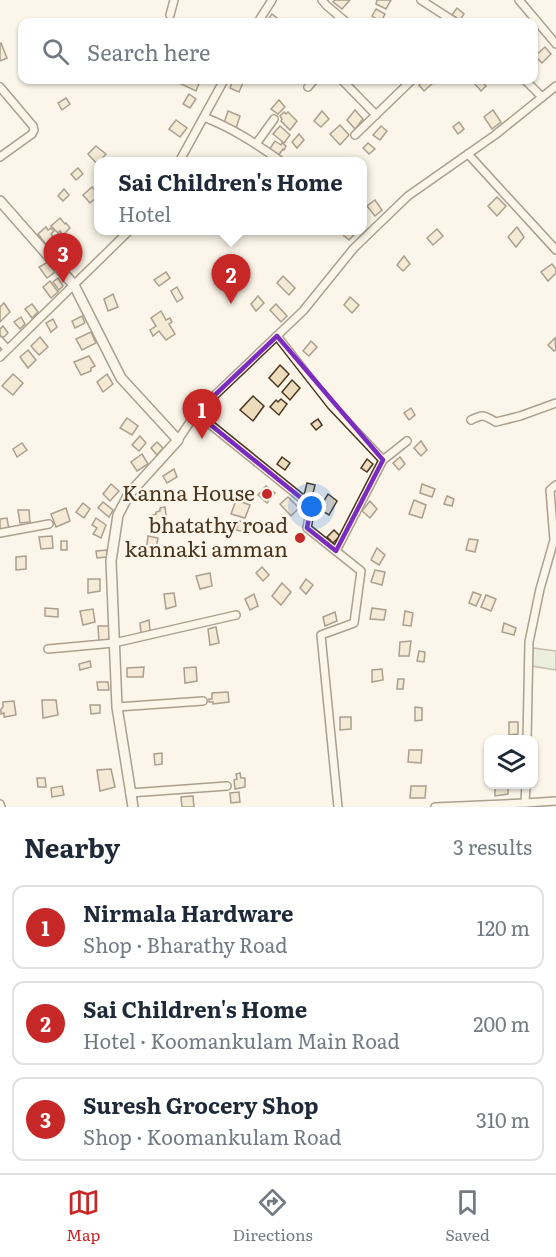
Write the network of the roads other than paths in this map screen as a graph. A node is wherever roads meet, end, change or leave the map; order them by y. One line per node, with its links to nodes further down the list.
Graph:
1 (174, 0): 6 (street)
2 (271, 0): 7 (street)
3 (322, 0): 8 (street)
4 (421, 0): 9 (street)
5 (519, 0): 10 (street)
6 (170, 15)
7 (260, 18)
8 (341, 18)
9 (448, 18)
10 (534, 18)
11 (538, 23): 12 (street)
12 (556, 44)
13 (222, 84): 23 (street)
14 (311, 84): 20 (street)
15 (346, 84): 22 (street)
16 (408, 84): 22 (street)
17 (529, 84): 21 (street)
18 (556, 86): 21 (street)
19 (0, 87): 28 (street)
20 (308, 87)
21 (542, 98): 27 (street)
22 (376, 115): 25 (street)
23 (204, 117): 26 (street); 29 (street)
24 (274, 119): 26 (street)
25 (355, 135)
26 (256, 144): 30 (street)
27 (468, 154): 33 (street); 35 (street)
28 (0, 157)
29 (182, 157)
30 (275, 157)
31 (0, 201): 34 (street)
32 (126, 235): 34 (street)
33 (556, 250)
34 (74, 285): 37 (street); 42 (street)
35 (277, 336): 40 (street); 44 (street)
36 (0, 341): 37 (street)
37 (7, 349): 38 (street)
38 (0, 357)
39 (556, 403): 41 (street)
40 (196, 413): 42 (street); 48 (street)
41 (471, 420)
42 (178, 440): 50 (street)
43 (407, 441): 44 (street)
44 (383, 460): 48 (street)
45 (556, 485): 54 (street)
46 (49, 524): 47 (street)
47 (0, 533)
48 (336, 551): 61 (street)
49 (236, 615): 50 (street)
50 (114, 644): 51 (street); 53 (street)
51 (48, 649)
52 (203, 701): 53 (street)
53 (117, 707): 57 (street)
54 (527, 735)
55 (226, 786): 57 (street)
56 (525, 789): 59 (street)
57 (130, 793): 60 (street)
58 (556, 801): 59 (street)
59 (525, 803): 63 (street)
60 (132, 807)
61 (338, 807)
62 (435, 807): 63 (street)
63 (443, 807)

